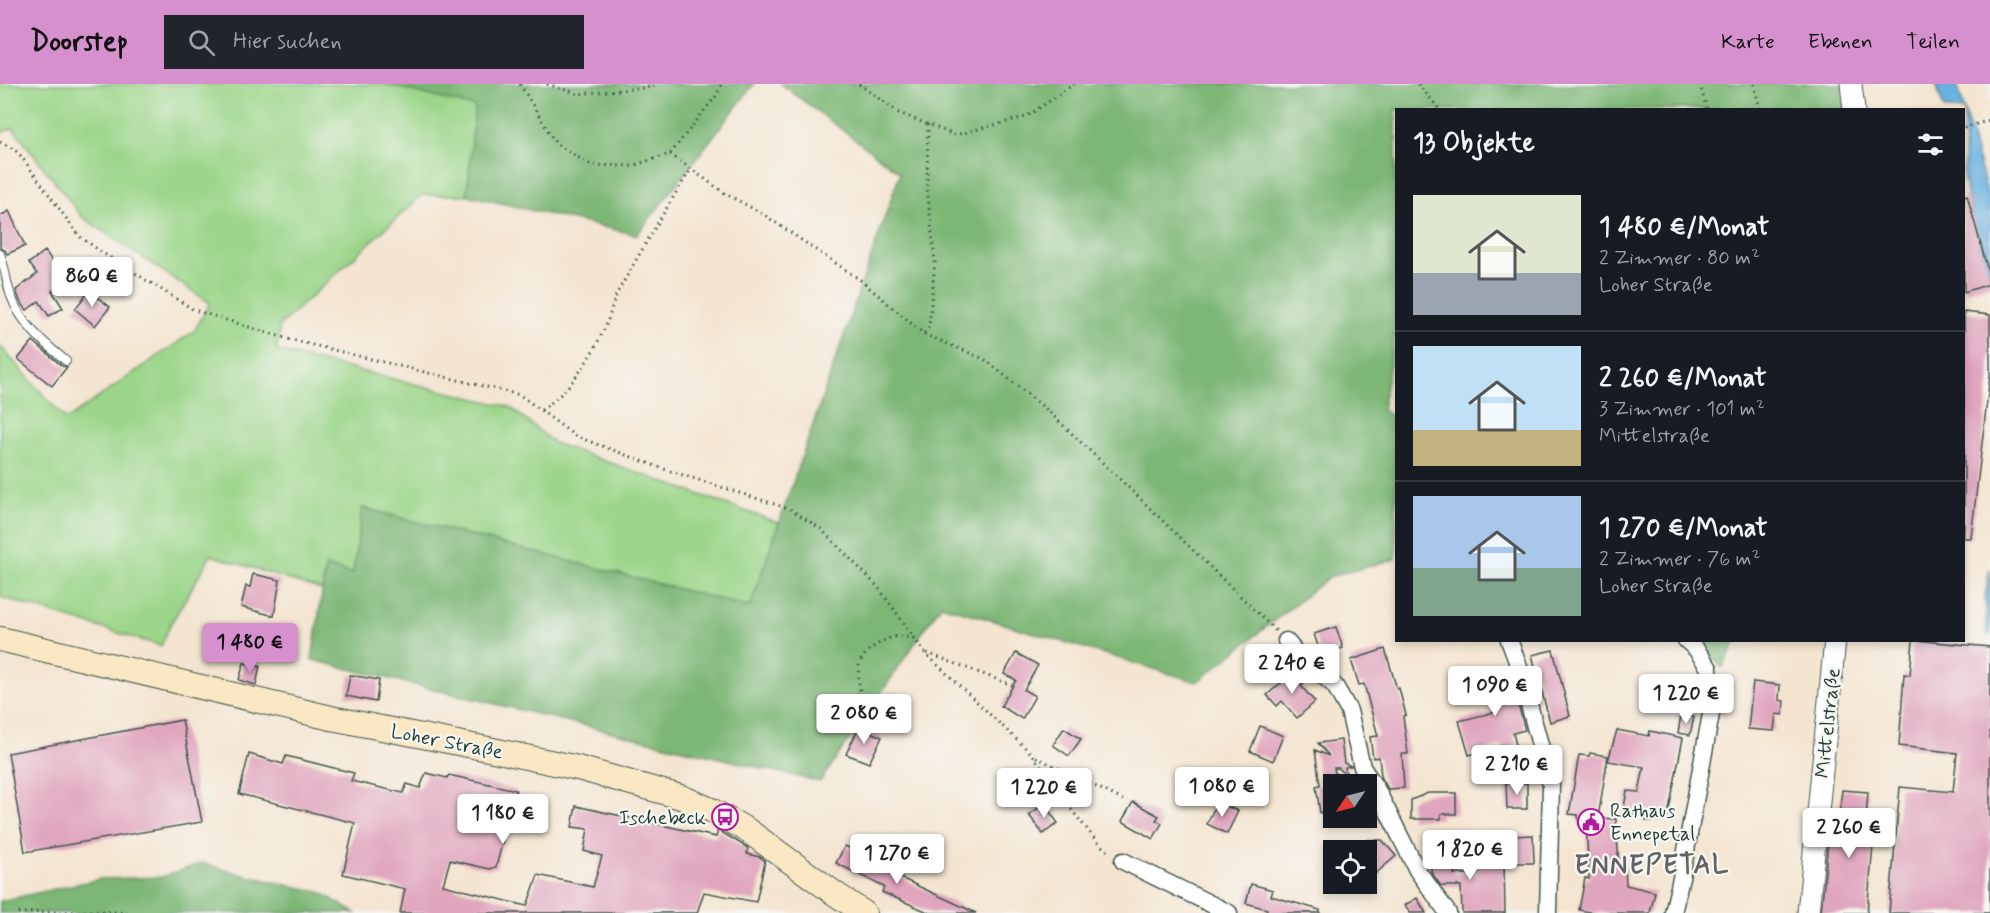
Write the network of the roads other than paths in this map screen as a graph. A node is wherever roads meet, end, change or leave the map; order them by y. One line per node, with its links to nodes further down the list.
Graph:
1 (1851, 84): 2 (street)
2 (1854, 108)
3 (0, 254): 4 (lane)
4 (66, 361)
5 (0, 639): 11 (main road, Loher Straße)
6 (1286, 641): 13 (street)
7 (1510, 642): 14 (street)
8 (1688, 642): 15 (street)
9 (1835, 642): 16 (street, Mittelstraße)
10 (1123, 861): 12 (street)
11 (864, 913)
12 (1229, 913)
13 (1448, 913)
14 (1548, 913)
15 (1673, 913)
16 (1808, 913)

